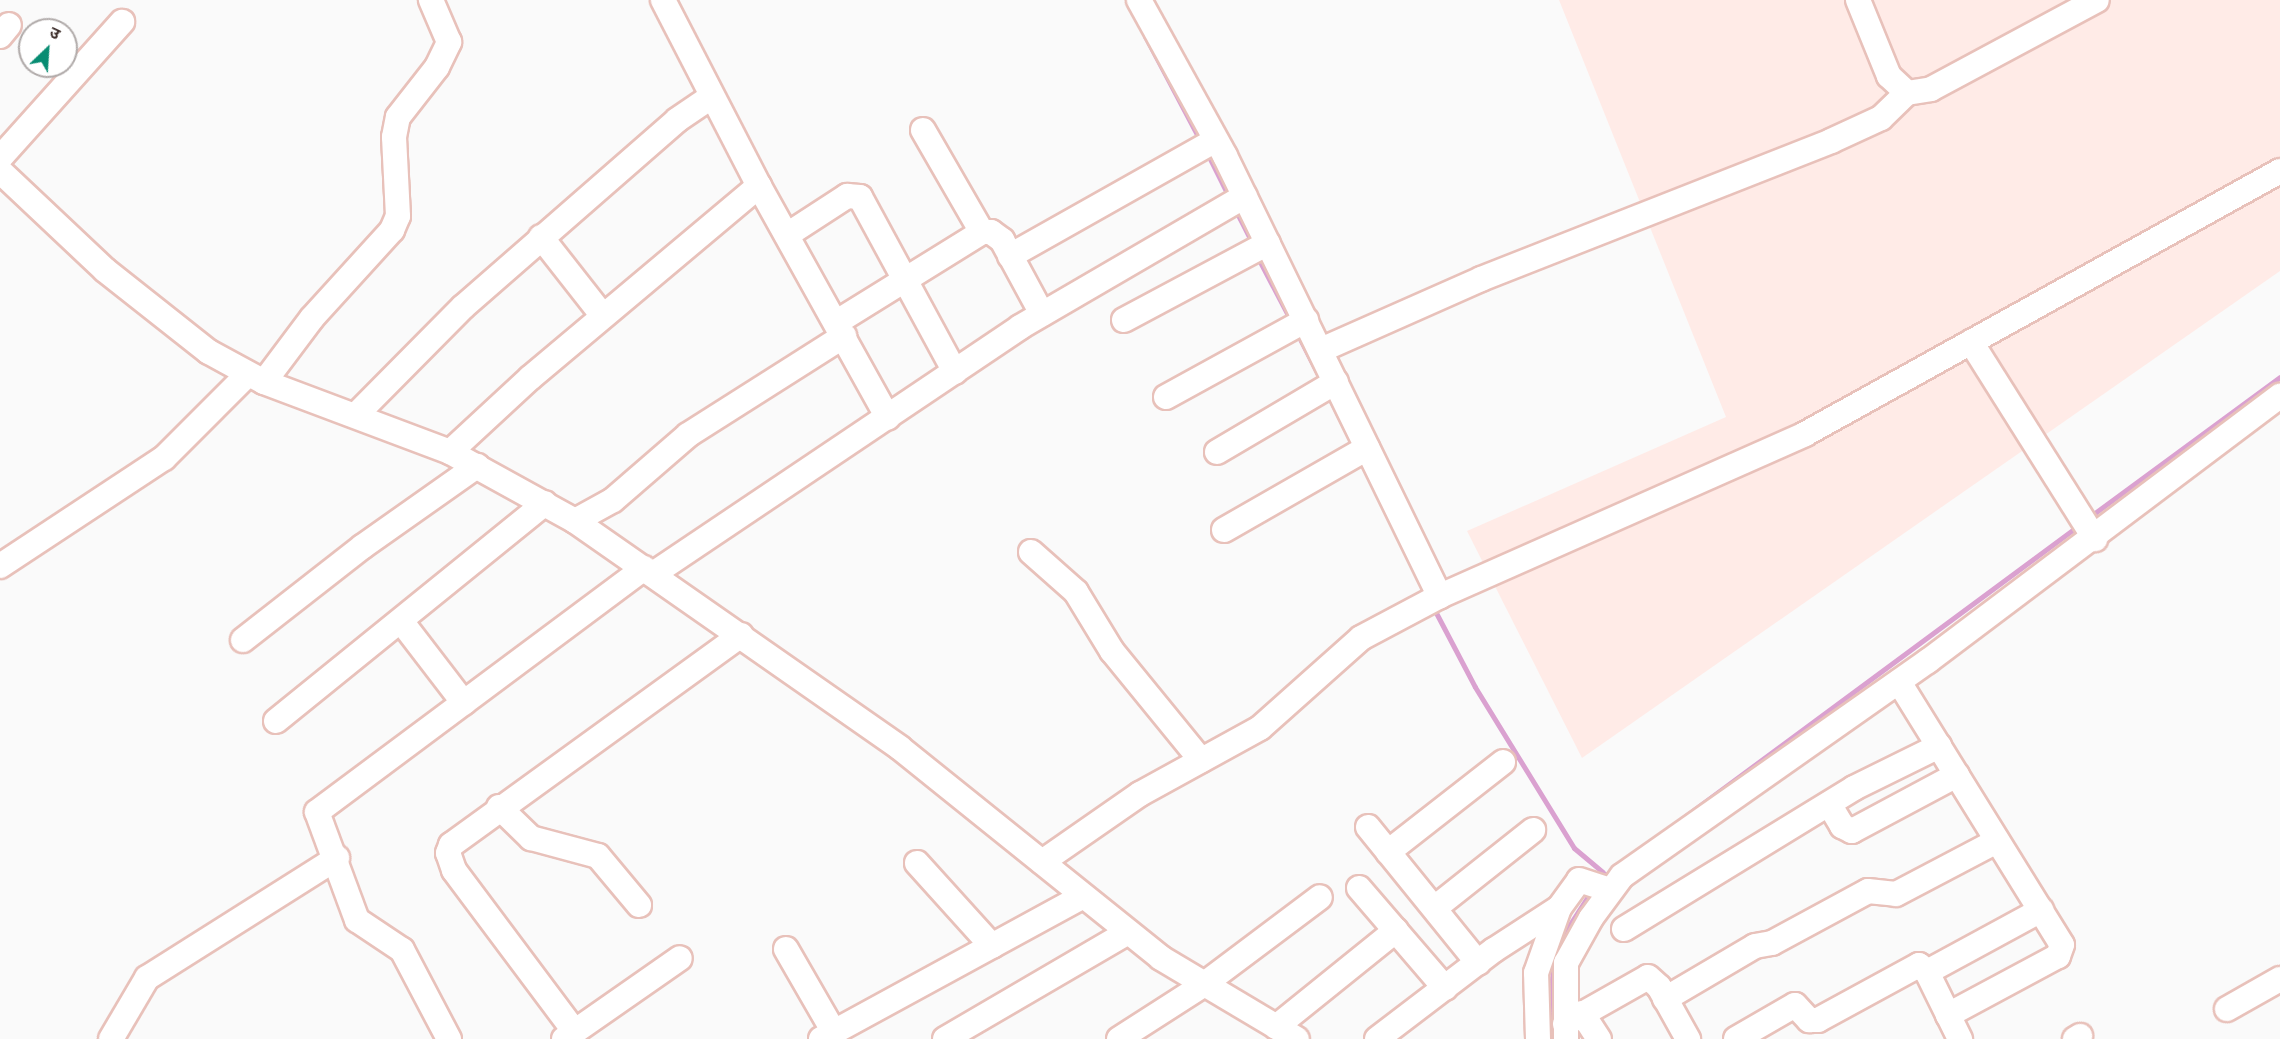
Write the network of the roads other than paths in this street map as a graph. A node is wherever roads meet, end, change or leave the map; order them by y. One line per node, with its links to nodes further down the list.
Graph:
1 (431, 0): 30 (street)
2 (663, 0): 8 (street)
3 (1139, 0): 10 (street)
4 (1858, 0): 7 (street)
5 (2097, 0): 7 (street)
6 (122, 22): 11 (street)
7 (1907, 93): 28 (street)
8 (711, 97): 14 (street); 18 (street)
9 (923, 130): 16 (street)
10 (1216, 140): 15 (street); 20 (street)
11 (0, 158)
12 (0, 171): 30 (street)
13 (2280, 171): 27 (street)
14 (759, 186): 17 (street); 23 (street)
15 (1245, 196): 19 (street); 22 (street)
16 (982, 232): 20 (street); 21 (street)
17 (787, 235): 21 (street); 26 (street)
18 (541, 237): 23 (street); 34 (street)
19 (1268, 243): 24 (street); 25 (street)
20 (1010, 256): 22 (street)
21 (902, 281): 26 (street); 29 (street)
22 (1042, 314): 29 (street)
23 (603, 316): 37 (street)
24 (1124, 320)
25 (1306, 320): 28 (street); 33 (street)
26 (840, 329): 35 (street); 41 (street)
27 (1971, 342): 42 (street); 47 (street)
28 (1321, 350): 31 (street)
29 (955, 372): 35 (street)
30 (256, 378): 34 (street); 45 (street)
31 (1336, 382): 36 (street); 38 (street)
32 (2280, 396): 42 (street)
33 (1166, 397)
34 (356, 415): 37 (street)
35 (888, 418): 46 (street)
36 (1367, 448): 43 (street); 47 (street)
37 (450, 452): 39 (street)
38 (1217, 452)
39 (477, 466): 40 (street); 50 (street)
40 (545, 503): 41 (street); 48 (street)
41 (575, 521): 46 (street)
42 (2086, 527): 51 (street)
43 (1224, 530)
44 (1031, 552): 55 (street)
45 (0, 566)
46 (648, 571): 49 (street); 52 (street)
47 (1440, 596): 55 (street)
48 (401, 621): 52 (street); 53 (street)
49 (741, 635): 59 (street); 66 (street)
50 (243, 640)
51 (1899, 682): 54 (street); 67 (street)
52 (464, 703): 64 (street)
53 (276, 721)
54 (1939, 746): 57 (street); 58 (street)
55 (1201, 760): 66 (street)
56 (1503, 762): 63 (street)
57 (1957, 775): 58 (street); 62 (street)
58 (1829, 804): 75 (street)
59 (500, 807): 71 (street); 91 (street)
60 (1368, 827): 63 (street)
61 (1533, 830): 72 (street)
62 (1997, 841): 74 (street); 86 (street)
63 (1388, 852): 72 (street)
64 (337, 858): 93 (street); 94 (street)
65 (917, 862): 78 (street)
66 (1042, 862): 69 (street)
67 (1600, 886): 73 (street); 89 (street)
68 (1359, 888): 76 (street)
69 (1083, 896): 77 (street); 78 (street)
70 (1320, 897): 84 (street)
71 (639, 905)
72 (1436, 907): 81 (street)
73 (1559, 908): 81 (street); 98 (street)
74 (2041, 910): 82 (street); 88 (street)
75 (1624, 929)
76 (1396, 930): 85 (street); 90 (street)
77 (1128, 932): 84 (street); 95 (street)
78 (992, 946): 92 (street)
79 (786, 949): 92 (street)
80 (680, 958): 91 (street)
81 (1478, 963): 85 (street)
82 (1927, 972): 88 (street); 101 (street)
83 (2280, 979): 87 (street)
84 (1203, 985): 90 (street); 96 (street)
85 (1445, 988): 97 (street)
86 (1665, 999): 89 (street); 100 (street)
87 (2227, 1009)
88 (1948, 1015): 102 (street)
89 (1571, 1025): 99 (street)
90 (1287, 1033)
91 (570, 1035)
92 (827, 1035)
93 (111, 1039)
94 (449, 1039)
95 (945, 1039)
96 (1119, 1039)
97 (1377, 1039)
98 (1538, 1039)
99 (1599, 1039)
100 (1688, 1039)
101 (1736, 1039)
102 (1960, 1039)

